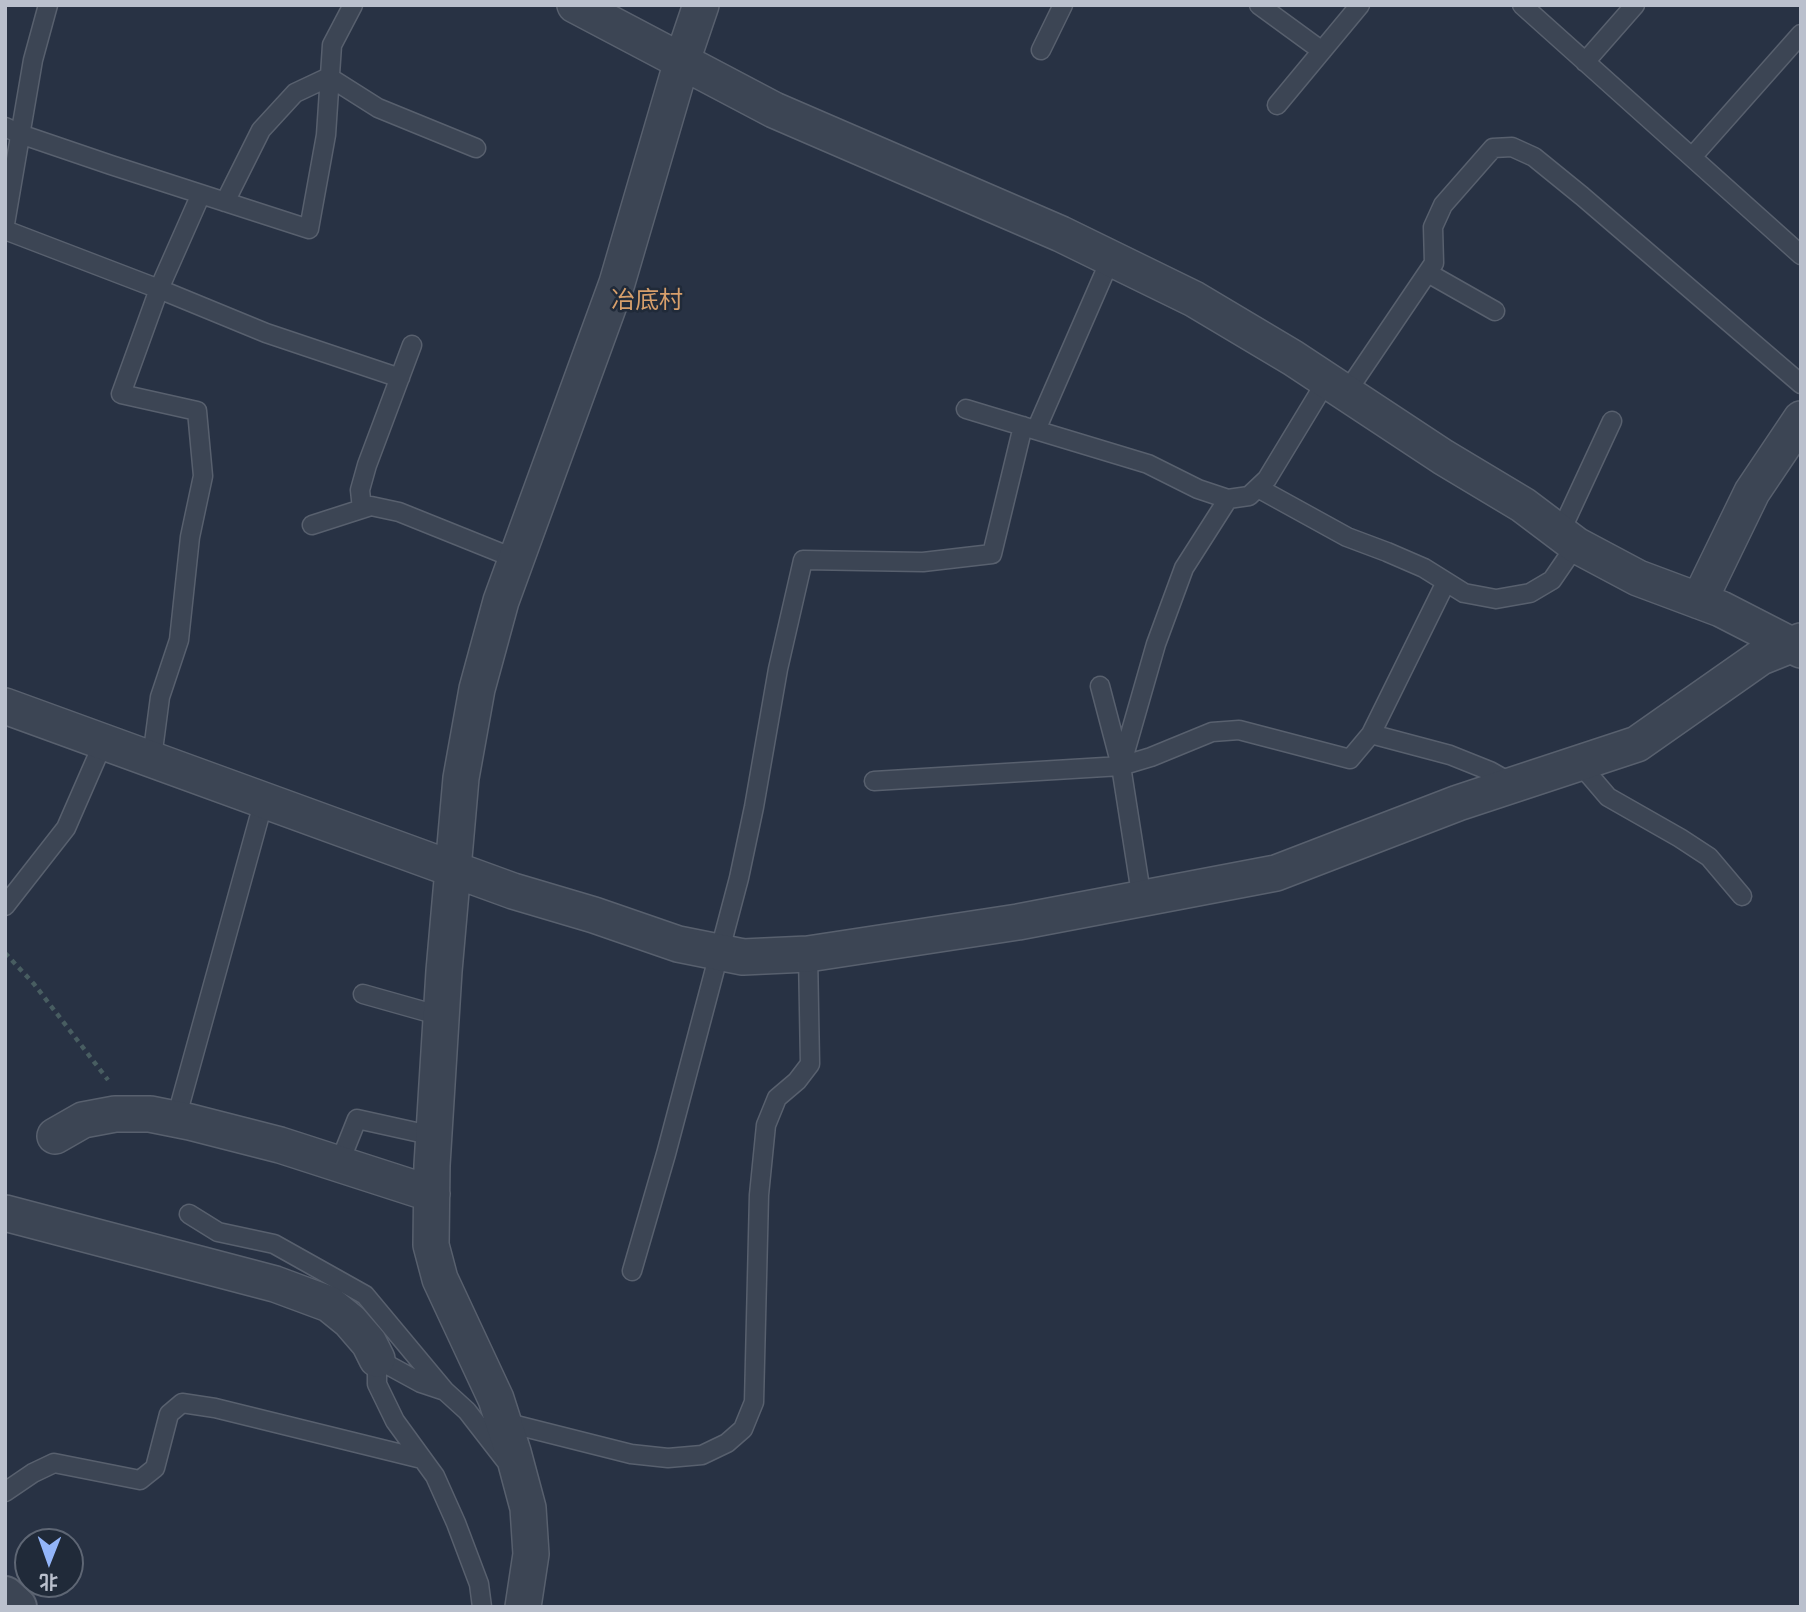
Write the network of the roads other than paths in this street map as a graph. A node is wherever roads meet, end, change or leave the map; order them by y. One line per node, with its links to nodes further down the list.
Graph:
1 (48, 5): 17 (lane)
2 (354, 5): 15 (lane)
3 (575, 5): 13 (street)
4 (701, 5): 13 (street)
5 (1063, 5): 11 (lane)
6 (1259, 5): 12 (lane)
7 (1360, 5): 12 (lane)
8 (1522, 5): 14 (lane)
9 (1635, 5): 14 (lane)
10 (1801, 33): 19 (lane)
11 (1041, 50)
12 (1322, 51): 16 (lane)
13 (682, 61): 25 (street); 42 (street)
14 (1585, 62): 19 (lane)
15 (330, 77): 18 (lane); 21 (lane); 21 (lane)
16 (1277, 105)
17 (13, 130): 20 (lane); 22 (lane)
18 (476, 148)
19 (1692, 158): 24 (lane)
20 (201, 194): 21 (lane); 27 (lane)
21 (225, 202)
22 (5, 224)
23 (5, 230): 27 (lane)
24 (1801, 255)
25 (1111, 258): 32 (street); 36 (lane)
26 (1428, 273): 28 (lane); 31 (lane); 32 (lane)
27 (159, 289): 30 (lane); 50 (lane)
28 (1494, 311)
29 (412, 345): 30 (lane)
30 (400, 378): 39 (lane)
31 (1801, 384)
32 (1336, 386): 37 (lane); 41 (street)
33 (966, 410): 36 (lane)
34 (1801, 419): 44 (street)
35 (1612, 421): 41 (lane)
36 (1029, 428): 38 (lane); 60 (lane)
37 (1258, 488): 38 (lane); 43 (lane)
38 (1228, 499): 52 (lane)
39 (362, 509): 40 (lane); 42 (lane)
40 (312, 525)
41 (1568, 539): 43 (lane); 44 (street)
42 (516, 559): 56 (street)
43 (1446, 582): 48 (lane)
44 (1699, 601): 45 (street)
45 (1797, 645): 51 (street)
46 (1100, 686): 52 (lane)
47 (5, 706): 49 (street)
48 (1371, 734): 52 (lane); 54 (lane)
49 (104, 741): 50 (street); 59 (lane)
50 (152, 758): 55 (street)
51 (1579, 763): 54 (street); 57 (lane)
52 (1121, 766): 53 (lane); 58 (lane)
53 (874, 781)
54 (1514, 785): 58 (street)
55 (264, 800): 56 (street); 64 (lane)
56 (453, 869): 60 (street); 63 (street)
57 (1742, 896)
58 (1142, 900): 61 (street)
59 (5, 906)
60 (718, 952): 61 (street); 71 (lane)
61 (808, 954): 74 (lane)
62 (362, 993): 63 (lane)
63 (441, 1016): 66 (street)
64 (176, 1119): 65 (street); 67 (street)
65 (55, 1136)
66 (434, 1136): 67 (lane); 68 (street)
67 (339, 1164): 68 (street)
68 (432, 1194): 74 (street)
69 (5, 1213): 72 (street)
70 (189, 1214): 73 (lane)
71 (632, 1270)
72 (377, 1359): 73 (lane); 75 (lane)
73 (445, 1391): 76 (lane)
74 (504, 1422): 76 (street)
75 (422, 1459): 77 (lane); 80 (lane)
76 (521, 1482): 81 (street)
77 (5, 1492)
78 (5, 1596): 79 (street)
79 (17, 1607)
80 (482, 1607)
81 (523, 1607)

